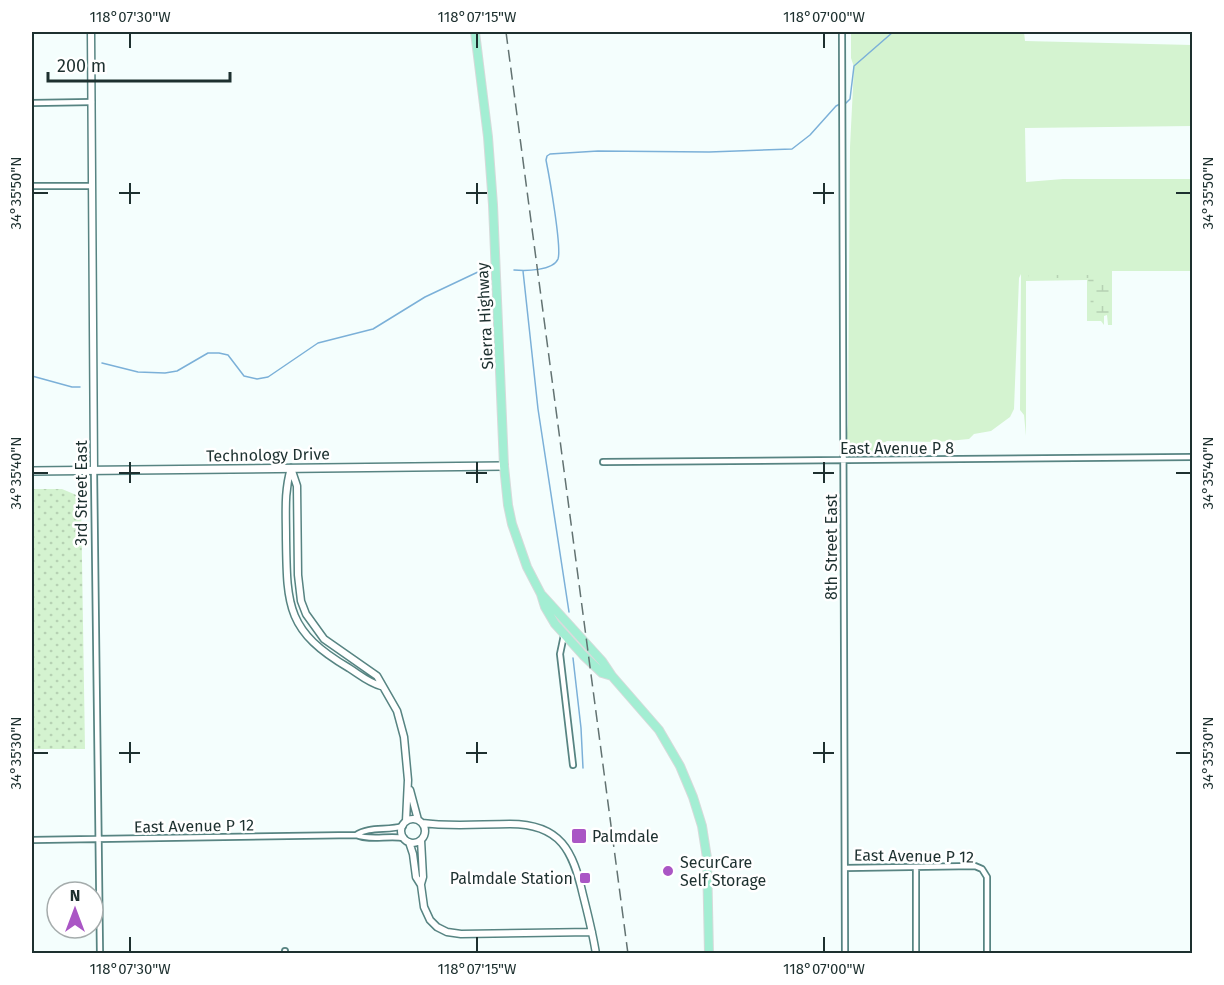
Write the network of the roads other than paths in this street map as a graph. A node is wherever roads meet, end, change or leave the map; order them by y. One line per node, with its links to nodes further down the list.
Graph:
1 (91, 32): 4 (street, 3rd Street East)
2 (475, 32): 11 (main road, Sierra Highway)
3 (842, 32): 9 (street, 8th Street East)
4 (92, 102): 5 (street); 7 (street, 3rd Street East)
5 (32, 103)
6 (32, 186): 7 (street)
7 (92, 186): 13 (street, 3rd Street East)
8 (1192, 458): 9 (street, East Avenue P 8)
9 (843, 461): 10 (street, East Avenue P 8); 29 (street, 8th Street East)
10 (603, 462)
11 (504, 466): 12 (main road, Technology Drive); 15 (main road, Sierra Highway)
12 (291, 468): 13 (main road, Technology Drive); 18 (street); 18 (street)
13 (94, 470): 14 (main road, Technology Drive); 25 (street, 3rd Street East)
14 (32, 471)
15 (541, 594): 16 (main road, Sierra Highway); 17 (main road, Sierra Highway)
16 (564, 635): 17 (main road, Sierra Highway); 19 (street)
17 (612, 676): 34 (main road, Sierra Highway)
18 (381, 686): 20 (street)
19 (573, 765)
20 (408, 780): 21 (street); 22 (street)
21 (420, 821): 22 (street); 27 (street); 31 (street)
22 (404, 824): 23 (street, East Avenue P 12); 26 (street)
23 (356, 835): 25 (street, East Avenue P 12); 26 (street, East Avenue P 12)
24 (32, 840): 25 (street, East Avenue P 12)
25 (99, 840): 32 (street, 3rd Street East)
26 (406, 840): 27 (street); 30 (street)
27 (422, 840): 30 (street)
28 (916, 867): 29 (street, East Avenue P 12); 36 (street); 37 (street, East Avenue P 12)
29 (845, 868): 35 (street, 8th Street East)
30 (421, 885): 31 (street)
31 (592, 932): 33 (street)
32 (100, 954)
33 (596, 954)
34 (709, 954)
35 (845, 954)
36 (916, 954)
37 (987, 954)

